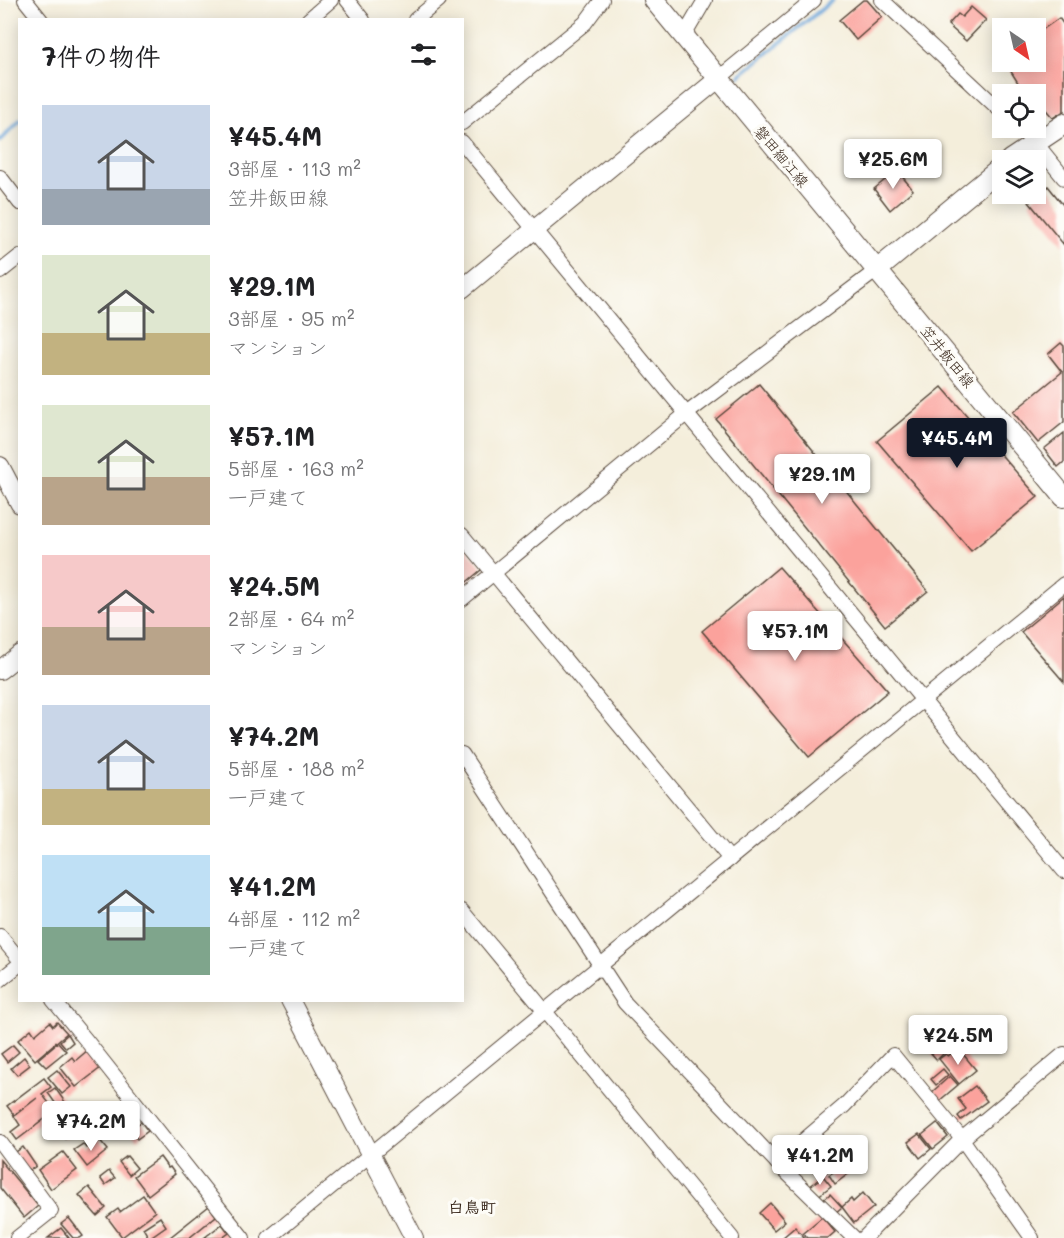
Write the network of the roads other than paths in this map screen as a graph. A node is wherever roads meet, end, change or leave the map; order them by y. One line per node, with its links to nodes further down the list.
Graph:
1 (26, 0): 10 (street)
2 (332, 0): 11 (street)
3 (347, 0): 12 (street)
4 (439, 0): 13 (street)
5 (602, 0): 17 (street)
6 (654, 0): 14 (main road, 磐田細江線)
7 (705, 0): 14 (street)
8 (814, 0): 15 (street)
9 (882, 0): 16 (street)
10 (40, 18)
11 (310, 18)
12 (361, 18)
13 (417, 18)
14 (684, 36): 15 (main road, 磐田細江線)
15 (718, 79): 27 (street); 29 (main road, 磐田細江線)
16 (992, 103)
17 (464, 121)
18 (1064, 123): 20 (main road)
19 (1030, 138): 20 (street)
20 (1035, 142): 22 (main road); 25 (street)
21 (464, 144): 27 (street)
22 (1024, 150)
23 (992, 175): 29 (main road)
24 (0, 177): 26 (street)
25 (1064, 178)
26 (18, 200)
27 (533, 229): 31 (street); 32 (street)
28 (18, 258): 30 (street)
29 (877, 270): 32 (street); 34 (main road, 笠井飯田線)
30 (0, 272)
31 (464, 287)
32 (686, 414): 37 (street); 42 (street)
33 (0, 466): 35 (street)
34 (1064, 497)
35 (18, 500)
36 (464, 537): 37 (street)
37 (493, 573): 39 (street); 44 (street)
38 (1064, 584): 42 (street)
39 (464, 596)
40 (18, 656): 41 (street)
41 (0, 670)
42 (923, 700): 44 (street); 45 (street)
43 (464, 757): 50 (street)
44 (730, 859): 50 (street)
45 (1064, 871)
46 (464, 913): 54 (street)
47 (0, 936): 48 (street)
48 (18, 959)
49 (18, 964): 51 (street)
50 (599, 966): 54 (street); 59 (street)
51 (0, 980)
52 (55, 1002): 61 (street)
53 (291, 1002): 58 (street)
54 (544, 1011): 58 (street); 64 (street)
55 (1064, 1054): 56 (street)
56 (962, 1139): 59 (street); 66 (street); 67 (street)
57 (0, 1142): 60 (street)
58 (371, 1155): 62 (street); 63 (street)
59 (777, 1163): 65 (street)
60 (17, 1238)
61 (243, 1238)
62 (270, 1238)
63 (414, 1238)
64 (732, 1238)
65 (854, 1238)
66 (864, 1238)
67 (1032, 1238)

